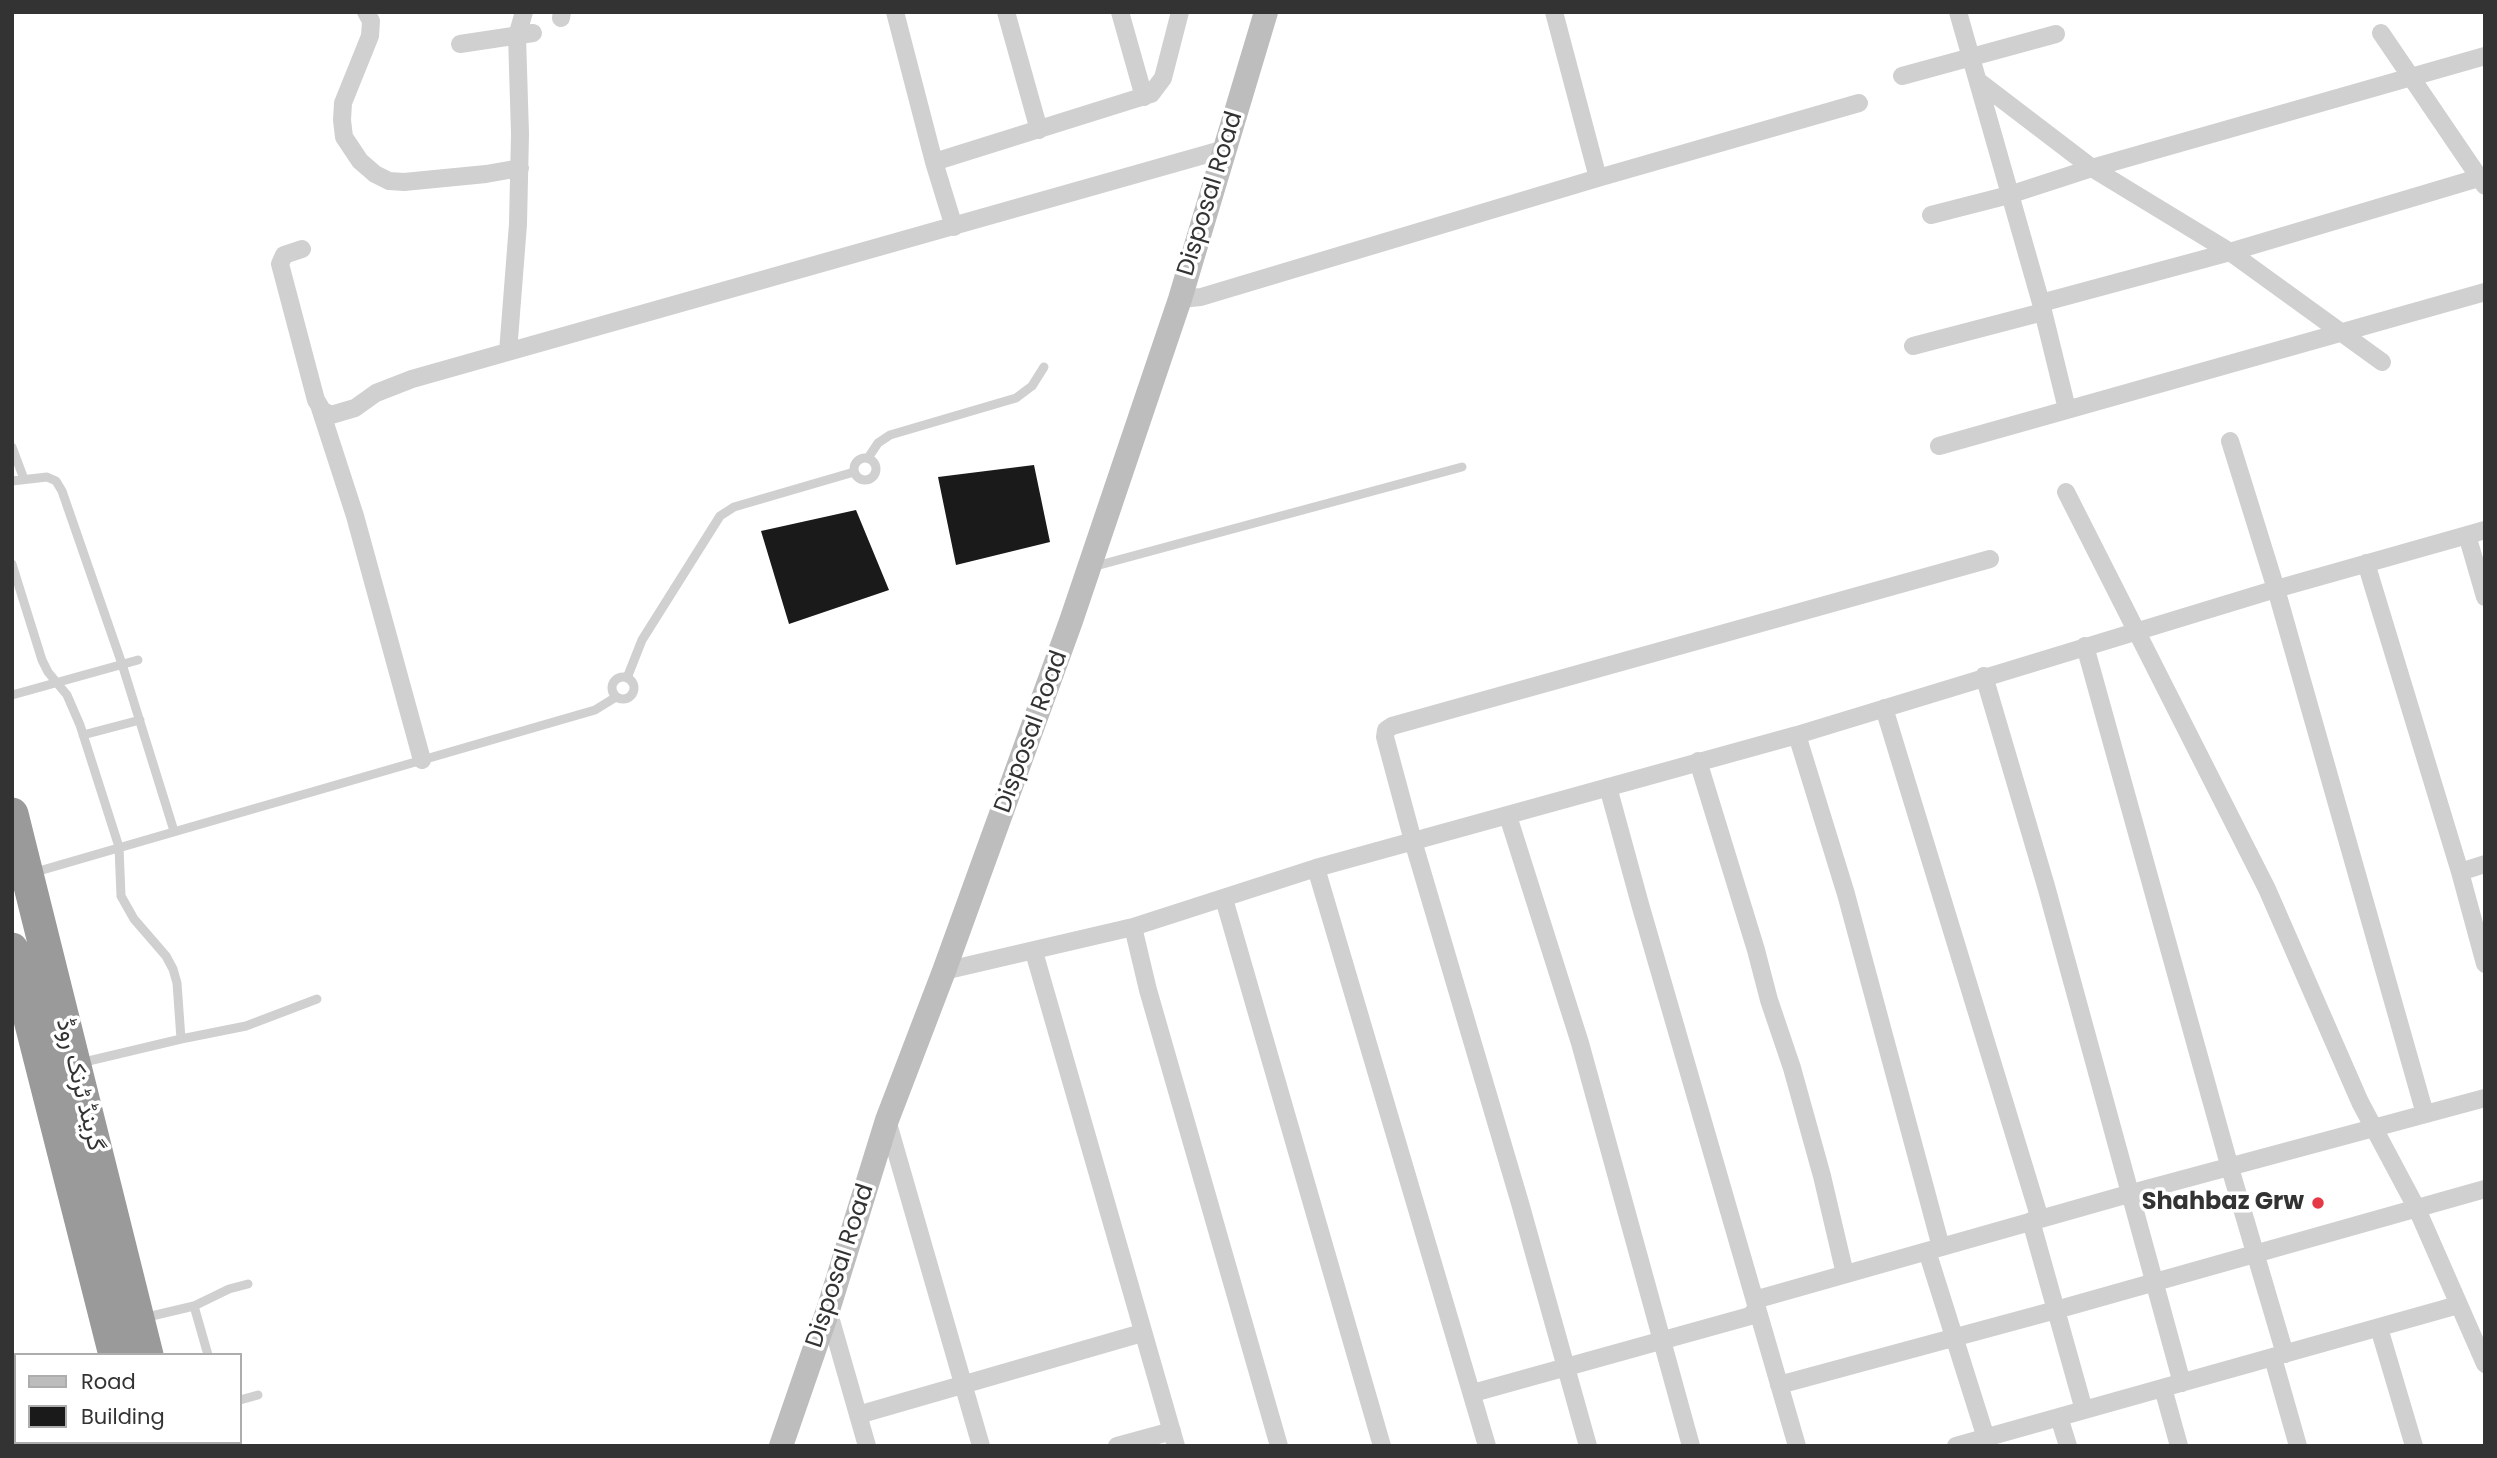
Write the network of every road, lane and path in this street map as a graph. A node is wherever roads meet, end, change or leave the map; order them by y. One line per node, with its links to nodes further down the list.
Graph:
1 (366, 12): 24 (street)
2 (524, 12): 11 (street)
3 (895, 12): 23 (street)
4 (1006, 12): 21 (street)
5 (1120, 12): 19 (street)
6 (1180, 12): 19 (street)
7 (1266, 12): 22 (street, Disposal Road)
8 (1554, 12): 26 (street)
9 (1958, 12): 15 (street)
10 (2381, 33): 17 (street)
11 (525, 34): 13 (street); 24 (street)
12 (2056, 34): 15 (street)
13 (460, 44)
14 (2485, 56): 17 (street)
15 (1971, 58): 16 (street); 18 (street)
16 (1902, 76)
17 (2412, 78): 25 (street); 27 (street)
18 (1978, 81): 25 (street); 28 (street)
19 (1144, 97): 21 (street)
20 (1859, 103): 26 (street)
21 (1039, 130): 23 (street)
22 (1225, 149): 30 (street); 34 (street, Disposal Road)
23 (934, 162): 30 (street)
24 (520, 168): 38 (street)
25 (2092, 168): 28 (street); 32 (street)
26 (1598, 178): 34 (street)
27 (2483, 180): 32 (street)
28 (2009, 195): 29 (street); 35 (street)
29 (1931, 215)
30 (954, 227): 38 (street)
31 (302, 249): 41 (street)
32 (2230, 252): 35 (street); 36 (street)
33 (2485, 292): 36 (street)
34 (1180, 299): 56 (street, Disposal Road)
35 (2042, 308): 37 (street); 42 (street)
36 (2344, 333): 39 (street); 42 (street)
37 (1913, 346)
38 (508, 352): 41 (street)
39 (2382, 362)
40 (1044, 367): 46 (lane)
41 (319, 405): 72 (street)
42 (2067, 409): 44 (street)
43 (2230, 441): 57 (street)
44 (1939, 446)
45 (12, 447): 49 (lane)
46 (868, 458): 48 (lane); 48 (lane)
47 (1462, 467): 56 (lane)
48 (855, 472): 64 (lane)
49 (24, 479): 50 (lane); 62 (lane)
50 (12, 481)
51 (2066, 492): 59 (street)
52 (2476, 533): 54 (street); 58 (street)
53 (1990, 559): 78 (street)
54 (2366, 563): 57 (street); 82 (street)
55 (12, 564): 65 (lane)
56 (1089, 568): 89 (street, Disposal Road)
57 (2276, 589): 59 (street); 94 (street)
58 (2485, 597)
59 (2136, 631): 60 (street); 96 (street)
60 (2085, 646): 63 (street); 97 (street)
61 (138, 660): 62 (lane)
62 (122, 664): 65 (lane); 69 (lane)
63 (1984, 676): 68 (street); 99 (street)
64 (628, 678): 67 (lane); 67 (lane)
65 (56, 682): 66 (lane); 70 (lane)
66 (12, 695)
67 (617, 697): 72 (lane)
68 (1884, 708): 71 (street); 101 (street)
69 (140, 720): 70 (lane); 77 (lane)
70 (83, 735): 79 (lane)
71 (1797, 735): 73 (street); 102 (street)
72 (422, 760): 77 (lane)
73 (1698, 761): 74 (street); 104 (street)
74 (1608, 787): 76 (street); 109 (street)
75 (12, 814): 83 (highway, گرینڈ ٹرنک روڈ)
76 (1508, 816): 78 (street); 116 (street)
77 (174, 831): 79 (lane)
78 (1413, 841): 81 (street); 122 (street)
79 (119, 847): 83 (lane); 91 (lane)
80 (2485, 864): 82 (street)
81 (1316, 868): 84 (street); 127 (street)
82 (2460, 872): 88 (street)
83 (27, 874): 92 (highway, گرینڈ ٹرنک روڈ)
84 (1224, 899): 85 (street); 140 (street)
85 (1133, 928): 86 (street); 139 (street)
86 (1034, 952): 89 (street); 114 (street)
87 (13, 959): 92 (highway, گرینڈ ٹرنک روڈ)
88 (2485, 964)
89 (944, 971): 95 (street, Disposal Road)
90 (317, 999): 91 (lane)
91 (181, 1039): 92 (lane)
92 (59, 1068): 112 (highway, گرینڈ ٹرنک روڈ); 117 (highway, گرینڈ ٹرنک روڈ)
93 (2485, 1098): 94 (street)
94 (2425, 1114): 96 (street)
95 (887, 1121): 110 (street, Disposal Road); 124 (street)
96 (2374, 1127): 97 (street); 100 (street)
97 (2230, 1168): 99 (street); 103 (street)
98 (2485, 1189): 100 (street)
99 (2132, 1193): 101 (street); 105 (street)
100 (2417, 1209): 103 (street); 108 (street)
101 (2036, 1220): 102 (street); 111 (street)
102 (1934, 1249): 104 (street); 115 (street)
103 (2255, 1254): 105 (street); 120 (street)
104 (1845, 1274): 109 (street)
105 (2155, 1282): 111 (street); 123 (street)
106 (248, 1284): 107 (lane)
107 (194, 1306): 112 (lane); 119 (lane)
108 (2458, 1306): 113 (street); 121 (street)
109 (1756, 1309): 116 (street); 125 (street)
110 (828, 1310): 131 (street); 135 (street, Disposal Road)
111 (2056, 1310): 115 (street); 130 (street)
112 (137, 1319): 118 (highway, گرینڈ ٹرنک روڈ)
113 (2379, 1328): 120 (street); 149 (street)
114 (1142, 1333): 124 (street); 134 (street)
115 (1955, 1337): 125 (street); 133 (street)
116 (1662, 1339): 122 (street); 143 (street)
117 (115, 1353)
118 (146, 1353)
119 (207, 1353)
120 (2279, 1356): 123 (street); 148 (street)
121 (2485, 1364)
122 (1565, 1367): 127 (street); 142 (street)
123 (2182, 1383): 126 (street)
124 (963, 1385): 131 (street); 137 (street)
125 (1779, 1385): 144 (street)
126 (2163, 1388): 130 (street); 147 (street)
127 (1473, 1394): 141 (street)
128 (258, 1395): 129 (lane)
129 (242, 1399)
130 (2084, 1410): 132 (street)
131 (858, 1416): 136 (street)
132 (2059, 1417): 133 (street); 146 (street)
133 (1986, 1437): 145 (street)
134 (1174, 1438): 138 (street)
135 (780, 1446)
136 (867, 1446)
137 (981, 1446)
138 (1117, 1446)
139 (1279, 1446)
140 (1382, 1446)
141 (1487, 1446)
142 (1588, 1446)
143 (1690, 1446)
144 (1797, 1446)
145 (1956, 1446)
146 (2068, 1446)
147 (2179, 1446)
148 (2298, 1446)
149 (2414, 1446)

